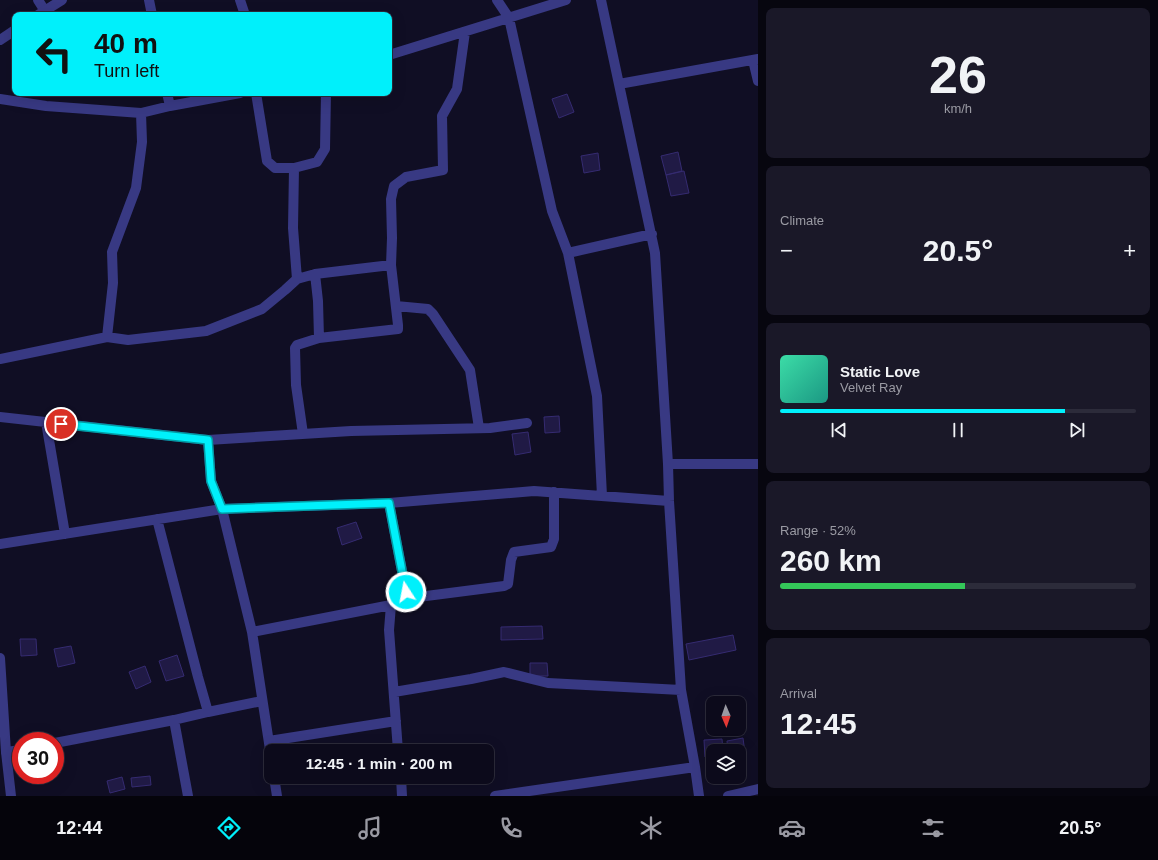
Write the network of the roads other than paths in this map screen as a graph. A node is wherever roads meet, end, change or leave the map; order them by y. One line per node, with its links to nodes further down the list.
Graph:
1 (38, 0): 8 (street)
2 (62, 0): 9 (street)
3 (149, 0): 10 (street)
4 (240, 0): 11 (street)
5 (497, 0): 12 (street)
6 (566, 0): 12 (street)
7 (602, 0): 19 (street)
8 (41, 12)
9 (43, 12)
10 (151, 12)
11 (244, 12)
12 (509, 18): 14 (street); 29 (street)
13 (12, 32): 15 (street)
14 (465, 32): 16 (street); 30 (street)
15 (0, 40)
16 (392, 54)
17 (755, 60): 18 (street); 19 (street)
18 (758, 81)
19 (619, 84): 28 (street)
20 (168, 96): 25 (street)
21 (224, 96): 25 (street)
22 (256, 96): 27 (street)
23 (326, 96): 27 (street)
24 (0, 99): 26 (street)
25 (170, 106): 26 (street)
26 (140, 113): 34 (street)
27 (294, 168): 32 (street)
28 (652, 234): 29 (street); 43 (street)
29 (568, 253): 46 (street)
30 (391, 265): 31 (street); 33 (street)
31 (315, 274): 32 (street); 35 (street)
32 (297, 279): 34 (street)
33 (396, 306): 35 (street); 40 (street)
34 (107, 337): 36 (street)
35 (319, 338): 41 (street)
36 (0, 359)
37 (0, 417): 38 (street)
38 (46, 422): 42 (street); 51 (street)
39 (527, 423): 40 (street)
40 (479, 428): 41 (street)
41 (303, 434): 42 (street)
42 (208, 440): 49 (street)
43 (668, 464): 44 (street); 47 (street)
44 (758, 464)
45 (554, 492): 46 (street); 48 (street); 53 (street)
46 (602, 496): 47 (street)
47 (669, 500): 57 (street)
48 (389, 503): 49 (street); 53 (street)
49 (222, 509): 50 (street); 55 (street)
50 (157, 520): 51 (street); 60 (street)
51 (65, 534): 52 (street)
52 (0, 544)
53 (403, 599): 54 (street)
54 (390, 605): 55 (street); 58 (street)
55 (252, 632): 59 (street)
56 (0, 658): 67 (street)
57 (681, 690): 58 (street); 68 (street)
58 (394, 692): 62 (street)
59 (262, 701): 60 (street); 64 (street)
60 (208, 712): 61 (street)
61 (174, 720): 63 (street); 73 (street)
62 (396, 721): 64 (street); 66 (street)
63 (64, 741)
64 (269, 741): 65 (street)
65 (269, 744)
66 (398, 744)
67 (3, 753): 72 (street)
68 (695, 767): 76 (street); 77 (street)
69 (275, 784): 74 (street)
70 (401, 784): 75 (street)
71 (758, 789): 78 (street)
72 (11, 796)
73 (188, 796)
74 (277, 796)
75 (402, 796)
76 (496, 796)
77 (699, 796)
78 (728, 796)

